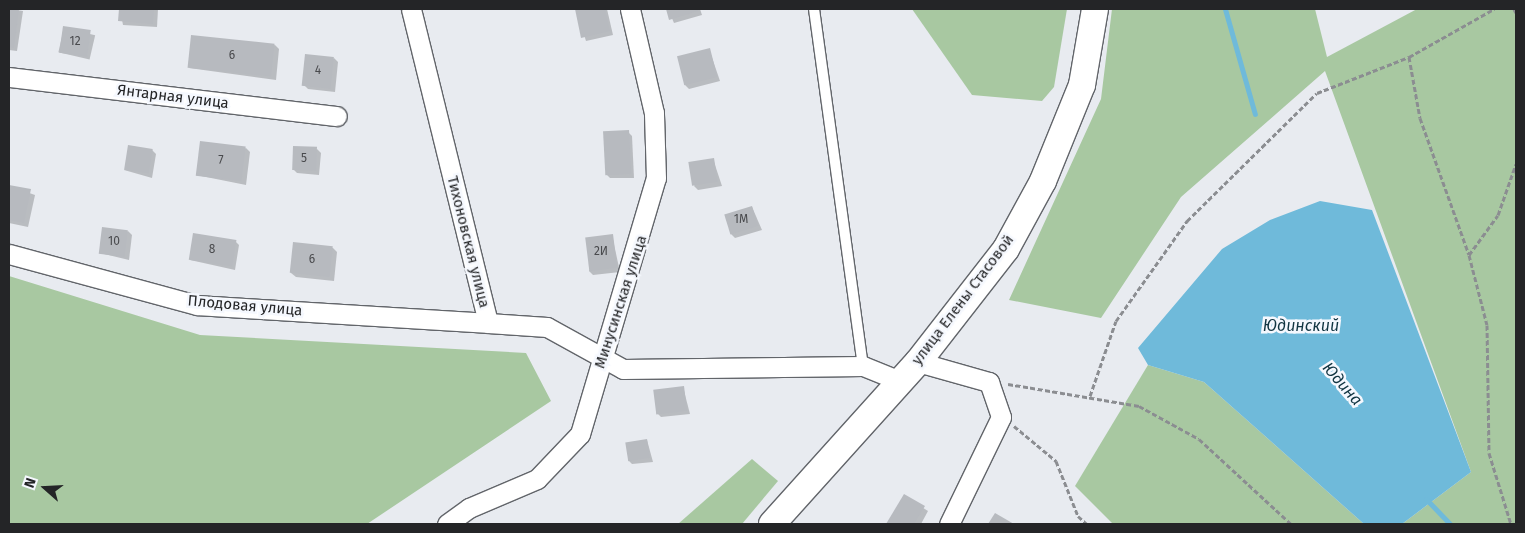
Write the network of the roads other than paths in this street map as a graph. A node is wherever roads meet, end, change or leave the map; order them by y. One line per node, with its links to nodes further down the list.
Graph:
1 (411, 9): 8 (street, Тихоновская улица)
2 (630, 9): 9 (street, Минусинская улица)
3 (814, 9): 11 (lane)
4 (1095, 9): 10 (main road, улица Елены Стасовой)
5 (9, 77): 6 (street, Янтарная улица)
6 (337, 116)
7 (9, 254): 8 (street, Плодовая улица)
8 (488, 324): 9 (street, Тихоновская улица)
9 (603, 357): 11 (street, Тихоновская улица); 13 (street, Минусинская улица)
10 (918, 362): 12 (main road, улица Елены Стасовой); 15 (street)
11 (863, 366): 12 (street, Тихоновская улица)
12 (900, 381): 14 (main road, улица Елены Стасовой)
13 (448, 524)
14 (772, 524)
15 (950, 524)

